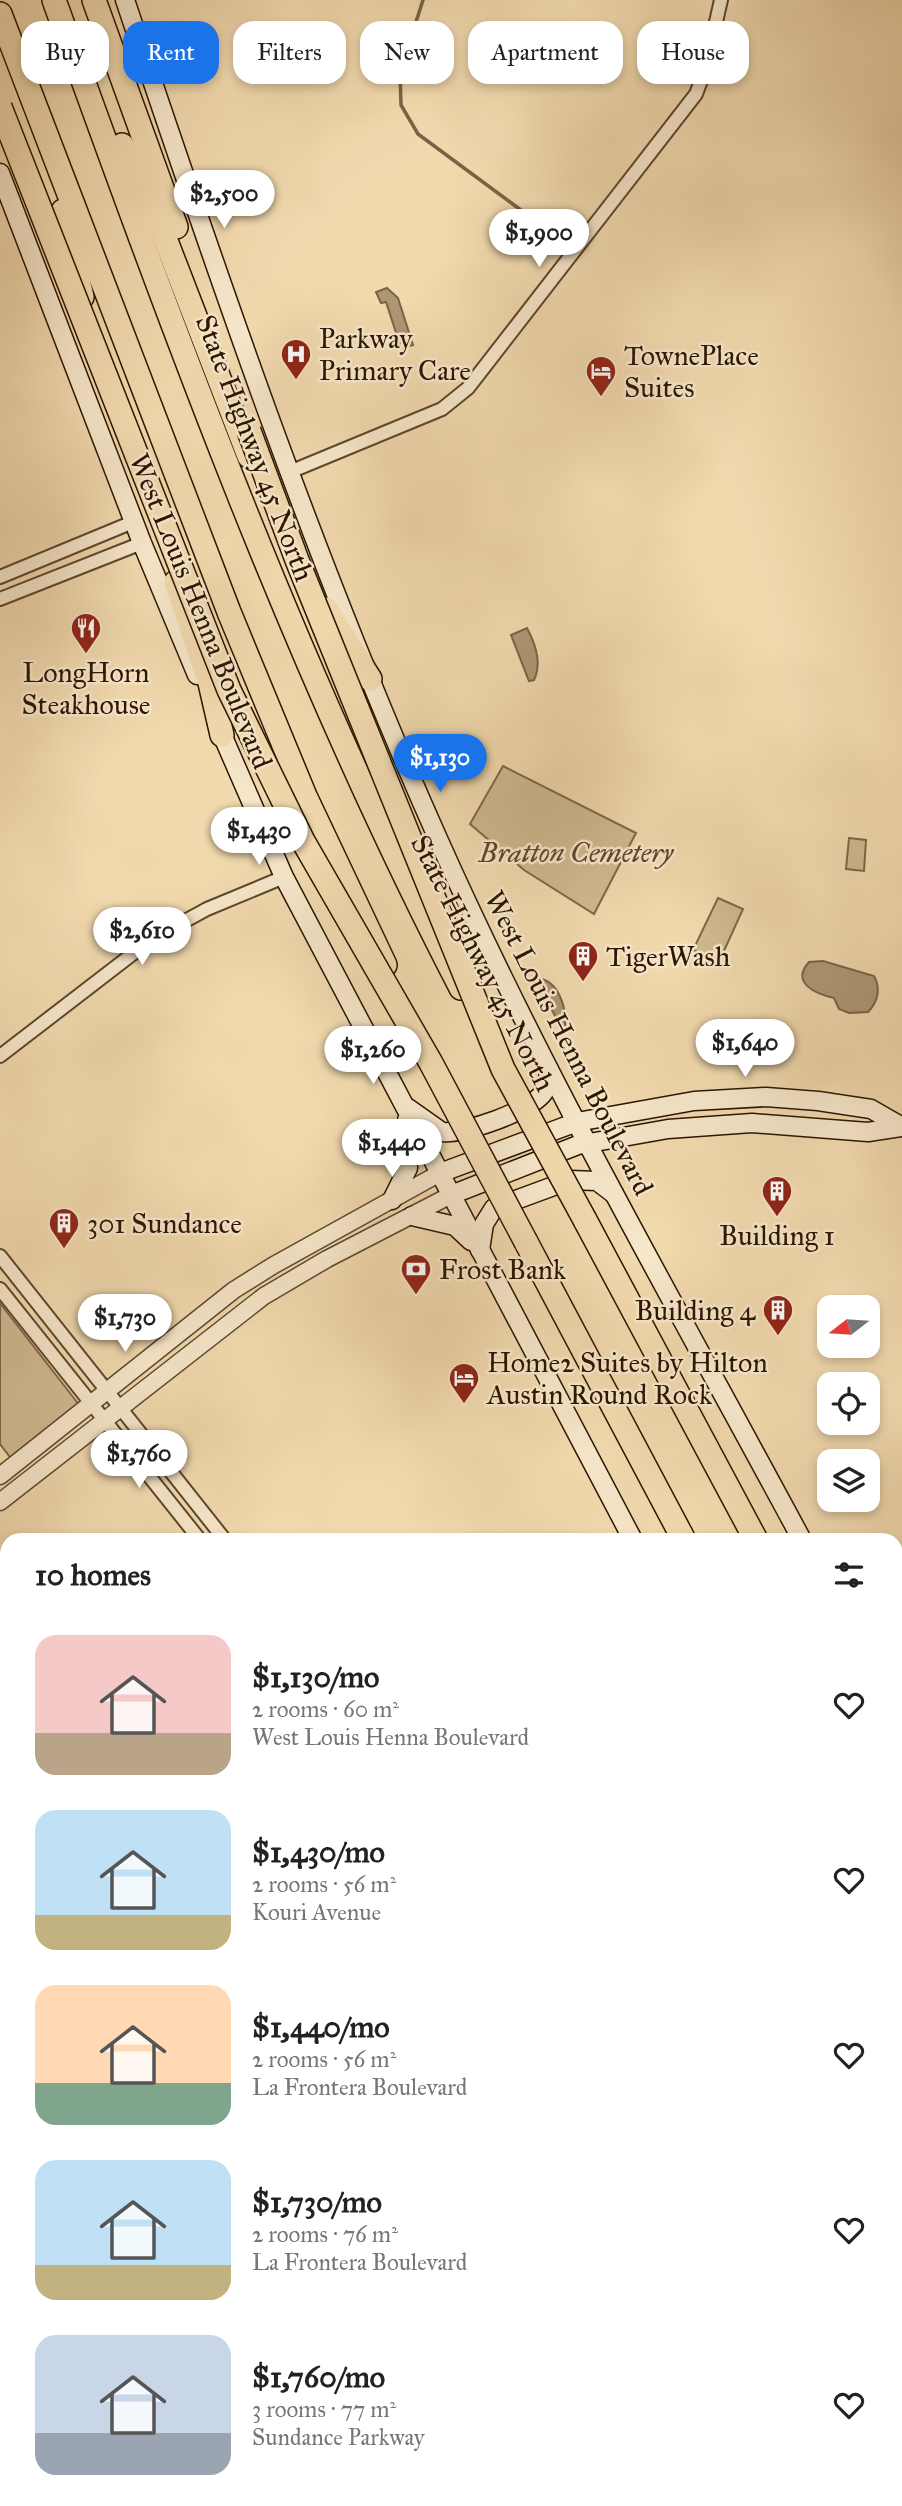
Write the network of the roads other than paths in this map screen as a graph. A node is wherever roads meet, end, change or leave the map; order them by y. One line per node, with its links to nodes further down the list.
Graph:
1 (54, 0): 6 (highway, State Highway 45 North)
2 (94, 0): 22 (highway, bridge)
3 (125, 0): 12 (main road, West Louis Henna Boulevard)
4 (722, 0): 12 (street)
5 (0, 14): 10 (highway)
6 (62, 21)
7 (85, 84): 22 (highway, State Highway 45 North, bridge)
8 (89, 84): 17 (highway)
9 (0, 107): 21 (highway, bridge)
10 (55, 163): 18 (highway); 21 (highway, bridge)
11 (0, 173): 13 (main road, West Louis Henna Boulevard)
12 (292, 471): 17 (main road, West Louis Henna Boulevard)
13 (133, 522): 14 (main road, West Louis Henna Boulevard); 15 (street)
14 (142, 543): 16 (street); 18 (main road, West Louis Henna Boulevard)
15 (0, 578)
16 (0, 599)
17 (370, 679): 23 (main road, West Louis Henna Boulevard)
18 (222, 735): 19 (main road, West Louis Henna Boulevard)
19 (284, 877): 20 (street); 25 (main road, West Louis Henna Boulevard)
20 (0, 1056)
21 (431, 1063): 47 (highway, bridge)
22 (503, 1069): 48 (highway, State Highway 45 North, bridge)
23 (549, 1070): 25 (main road); 26 (main road, West Louis Henna Boulevard)
24 (750, 1098): 26 (main road); 27 (main road); 28 (main road)
25 (405, 1106): 30 (main road, West Louis Henna Boulevard); 33 (main road)
26 (577, 1122): 29 (main road, West Louis Henna Boulevard); 30 (main road)
27 (752, 1123): 28 (main road); 29 (main road)
28 (902, 1127)
29 (589, 1145): 31 (main road); 32 (main road, West Louis Henna Boulevard)
30 (440, 1173): 31 (main road, West Louis Henna Boulevard); 33 (street)
31 (451, 1195): 34 (street); 35 (main road, West Louis Henna Boulevard)
32 (616, 1196): 35 (main road); 49 (main road, West Louis Henna Boulevard)
33 (392, 1200): 38 (street)
34 (412, 1216): 35 (main road); 40 (street)
35 (480, 1250): 46 (main road, West Louis Henna Boulevard)
36 (0, 1256): 38 (street)
37 (0, 1289): 39 (street)
38 (108, 1391): 39 (street); 40 (street)
39 (92, 1404): 41 (street); 42 (street)
40 (120, 1407): 41 (street); 45 (street)
41 (104, 1419): 43 (street); 44 (street)
42 (0, 1476)
43 (0, 1503)
44 (194, 1533)
45 (219, 1533)
46 (629, 1533)
47 (680, 1533)
48 (752, 1533)
49 (798, 1533)

